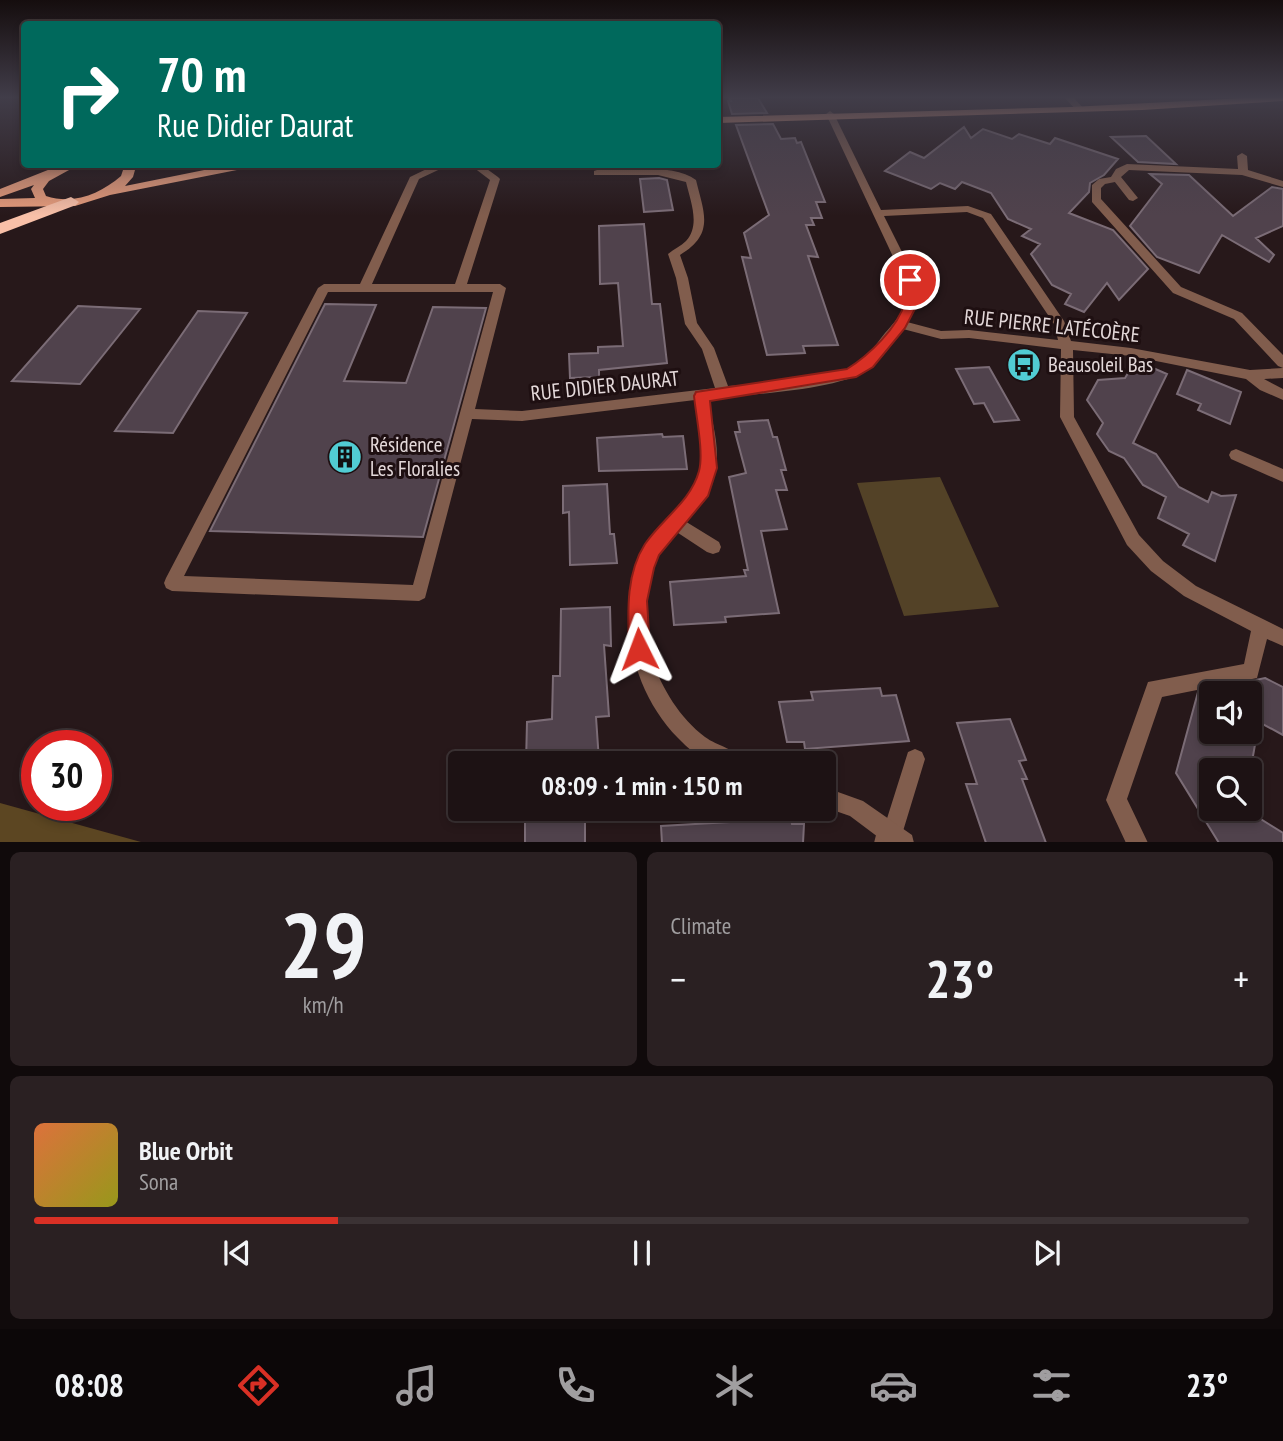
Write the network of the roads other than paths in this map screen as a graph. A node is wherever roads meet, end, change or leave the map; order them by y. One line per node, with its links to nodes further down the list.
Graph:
1 (841, 137): 21 (street, RUE DIDIER DAURAT)
2 (1242, 156): 9 (street)
3 (65, 168): 10 (main road)
4 (128, 168): 16 (main road)
5 (141, 168): 12 (main road)
6 (235, 168): 12 (main road)
7 (437, 168): 23 (street)
8 (478, 168): 24 (street)
9 (1243, 172): 13 (street); 14 (street)
10 (53, 173): 15 (main road); 18 (main road)
11 (597, 173): 30 (street)
12 (195, 174): 16 (main road)
13 (1117, 179): 17 (street); 27 (street)
14 (1283, 184)
15 (0, 193)
16 (106, 193): 19 (main road)
17 (1133, 198)
18 (48, 201): 19 (main road); 20 (main road)
19 (71, 202): 22 (highway)
20 (0, 203)
21 (878, 213): 25 (street, RUE DIDIER DAURAT); 26 (street)
22 (0, 229)
23 (364, 288): 24 (street); 33 (street)
24 (460, 288): 33 (street)
25 (900, 324): 26 (street, RUE PIERRE LATÉCOÈRE); 30 (street, RUE DIDIER DAURAT)
26 (1066, 347): 29 (street, RUE PIERRE LATÉCOÈRE); 38 (street)
27 (1283, 363)
28 (1283, 373): 29 (street, RUE PIERRE LATÉCOÈRE)
29 (1250, 375): 31 (street)
30 (723, 393): 32 (street, RUE DIDIER DAURAT)
31 (1283, 395)
32 (701, 396): 33 (street, RUE DIDIER DAURAT); 36 (street)
33 (467, 414)
34 (1236, 455): 35 (street)
35 (1283, 477)
36 (675, 522): 37 (street); 40 (street)
37 (713, 547)
38 (1261, 627): 39 (street); 44 (street)
39 (1283, 638)
40 (711, 751)
41 (915, 759): 43 (street)
42 (836, 801): 43 (street)
43 (894, 840)
44 (1138, 842)

